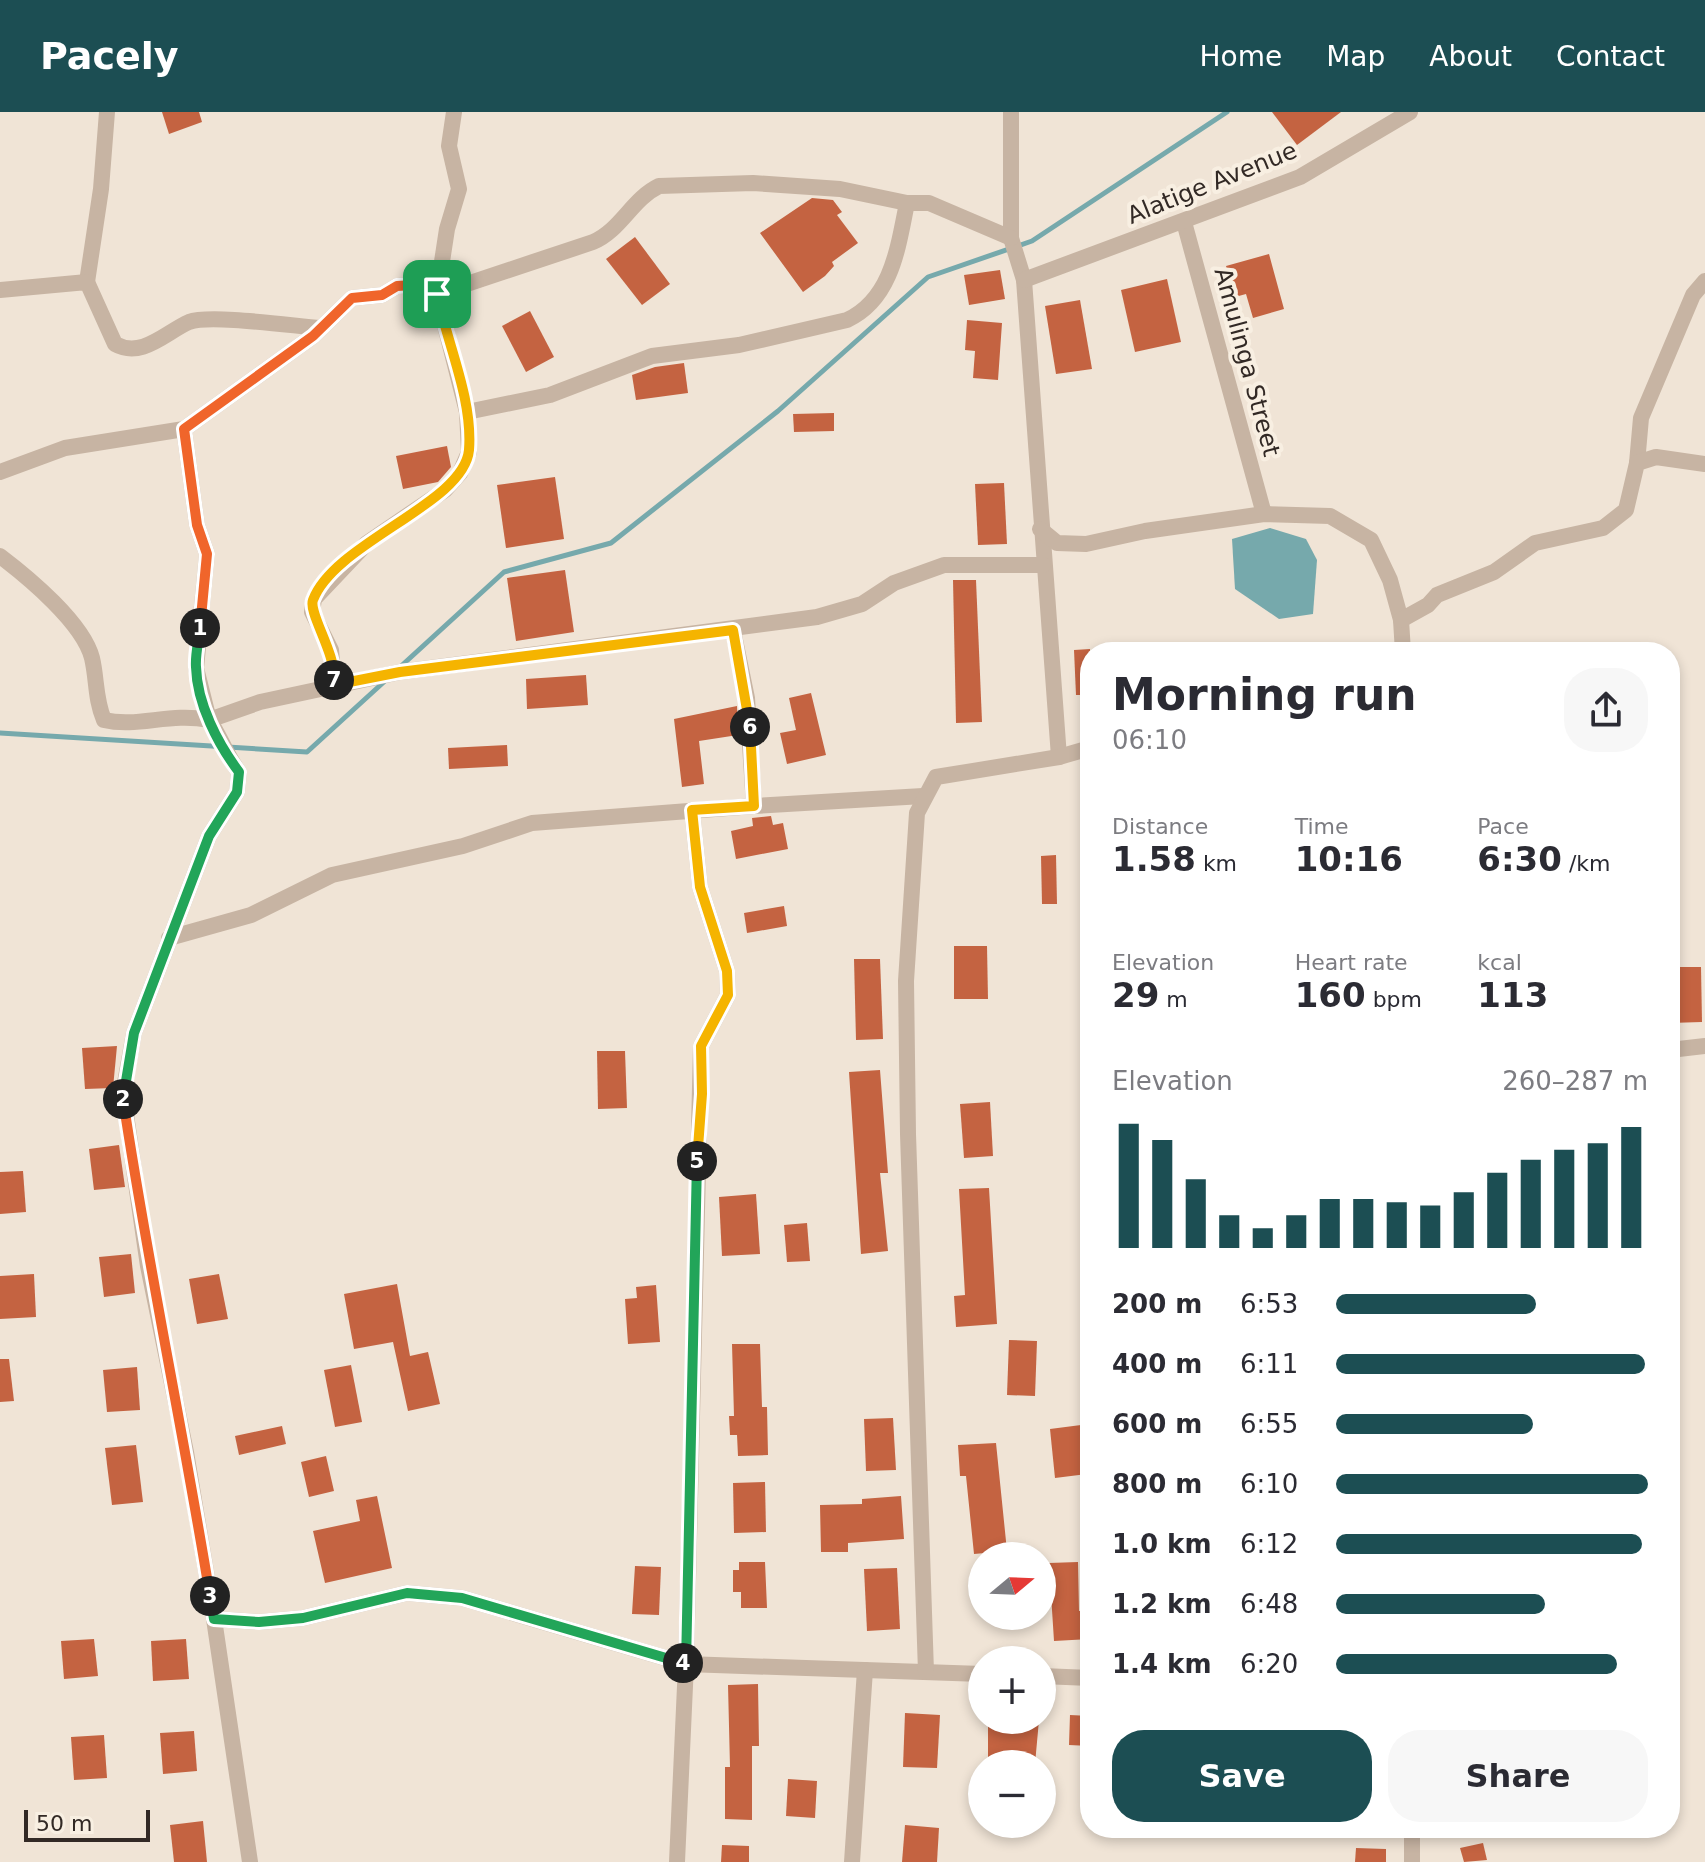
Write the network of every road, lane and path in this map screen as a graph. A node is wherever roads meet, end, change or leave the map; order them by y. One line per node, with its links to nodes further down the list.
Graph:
1 (107, 112): 10 (street)
2 (454, 112): 12 (street)
3 (1011, 112): 7 (street)
4 (1410, 112): 6 (street, Alatige Avenue)
5 (907, 203): 7 (street); 12 (street); 14 (street)
6 (1184, 222): 8 (street, Alatige Avenue); 19 (street, Amulinga Street)
7 (1011, 238): 8 (street)
8 (1024, 280): 20 (street)
9 (1705, 281): 16 (street)
10 (87, 282): 11 (street); 13 (street)
11 (0, 290)
12 (437, 294): 13 (street); 14 (street)
13 (320, 328): 15 (street)
14 (467, 412): 26 (street)
15 (184, 429): 18 (street); 27 (street)
16 (1637, 463): 17 (street); 23 (street)
17 (1705, 464)
18 (0, 472)
19 (1264, 514): 20 (street); 23 (street)
20 (1040, 529): 22 (street)
21 (0, 556): 27 (street)
22 (1043, 565): 24 (street); 29 (street)
23 (1401, 620): 25 (street)
24 (733, 630): 26 (street); 31 (street)
25 (1402, 642)
26 (334, 685): 27 (street)
27 (209, 720): 33 (street)
28 (1080, 751): 29 (street)
29 (1059, 757): 30 (street)
30 (923, 796): 31 (street); 39 (street)
31 (754, 806): 32 (street)
32 (692, 810): 33 (street); 37 (street)
33 (169, 938): 36 (street)
34 (1705, 1046): 35 (street)
35 (1680, 1049)
36 (214, 1619): 37 (street); 44 (street)
37 (686, 1664): 38 (street); 45 (street)
38 (865, 1670): 39 (street); 46 (street)
39 (926, 1672): 40 (street)
40 (968, 1674)
41 (1056, 1677): 42 (street)
42 (1080, 1678)
43 (1412, 1838): 47 (street)
44 (250, 1862)
45 (677, 1862)
46 (852, 1862)
47 (1412, 1862)

